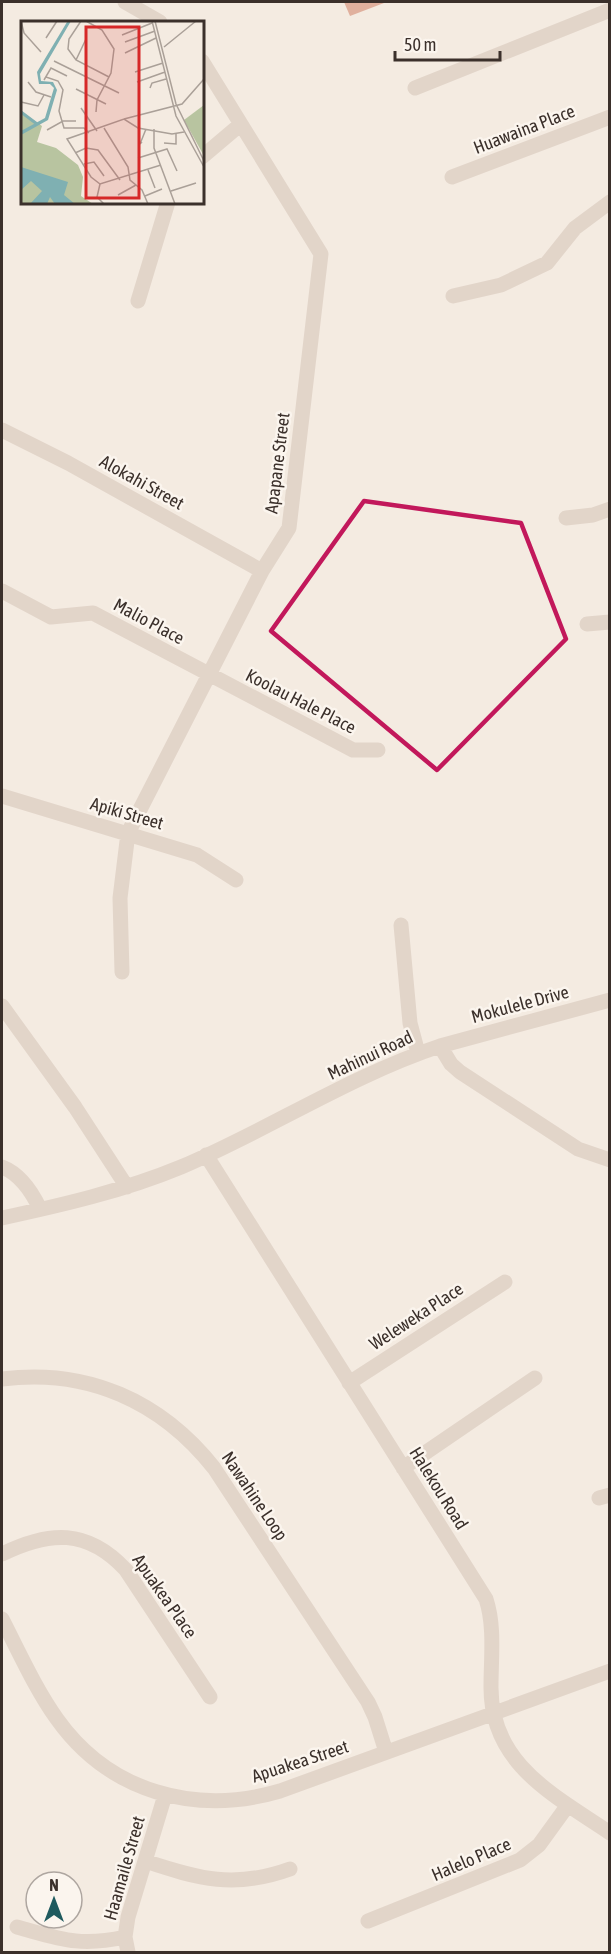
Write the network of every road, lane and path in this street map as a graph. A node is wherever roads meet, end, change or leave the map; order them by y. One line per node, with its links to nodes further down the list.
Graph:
1 (125, 2): 3 (street)
2 (609, 10): 5 (street)
3 (158, 21)
4 (204, 64): 7 (street, Apapane Street)
5 (415, 88)
6 (609, 117): 9 (street, Huawaina Place)
7 (241, 124): 8 (street); 17 (street, Apapane Street)
8 (204, 156)
9 (452, 177)
10 (609, 202): 12 (street)
11 (167, 204): 13 (street)
12 (453, 296)
13 (138, 301)
14 (2, 430): 17 (street, Alokahi Street)
15 (609, 509): 16 (street)
16 (566, 518)
17 (262, 571): 21 (street, Apapane Street)
18 (2, 591): 21 (street, Malio Place)
19 (609, 622): 20 (street)
20 (587, 624)
21 (210, 676): 22 (street, Koolau Hale Place); 24 (street, Apapane Street)
22 (378, 750)
23 (2, 796): 24 (street, Apiki Street)
24 (128, 833): 25 (street, Apiki Street); 27 (street, Apapane Street)
25 (236, 880)
26 (401, 925): 31 (street)
27 (122, 972)
28 (609, 1000): 30 (street, Mokulele Drive)
29 (2, 1006): 35 (street)
30 (440, 1046): 31 (street, Mahinui Road); 33 (street, Mahinui Road)
31 (418, 1053): 32 (street, Mahinui Road)
32 (206, 1155): 35 (street, Mahinui Road); 41 (street, Halekou Road)
33 (609, 1160)
34 (2, 1167): 36 (street)
35 (127, 1187): 36 (street, Mahinui Road)
36 (40, 1209): 37 (street, Mahinui Road)
37 (2, 1218)
38 (505, 1282): 41 (street, Weleweka Place)
39 (535, 1378): 42 (street)
40 (2, 1379): 48 (street, Nawahine Loop)
41 (350, 1383): 42 (street, Halekou Road)
42 (403, 1467): 47 (street, Halekou Road)
43 (2, 1554): 46 (street, Apuakea Place)
44 (2, 1618): 49 (street, Apuakea Street)
45 (609, 1671): 47 (street, Apuakea Street)
46 (210, 1697)
47 (494, 1713): 48 (street, Apuakea Street); 50 (street, Halekou Road)
48 (386, 1752): 49 (street, Apuakea Street)
49 (165, 1795): 52 (street, Haamaile Street)
50 (568, 1804): 51 (street, Halekou Road); 54 (street, Halelo Place)
51 (609, 1833)
52 (145, 1861): 53 (street); 56 (street, Haamaile Street)
53 (290, 1869)
54 (368, 1921)
55 (17, 1927): 56 (street)
56 (126, 1937): 57 (street, Haamaile Street)
57 (128, 1953)

